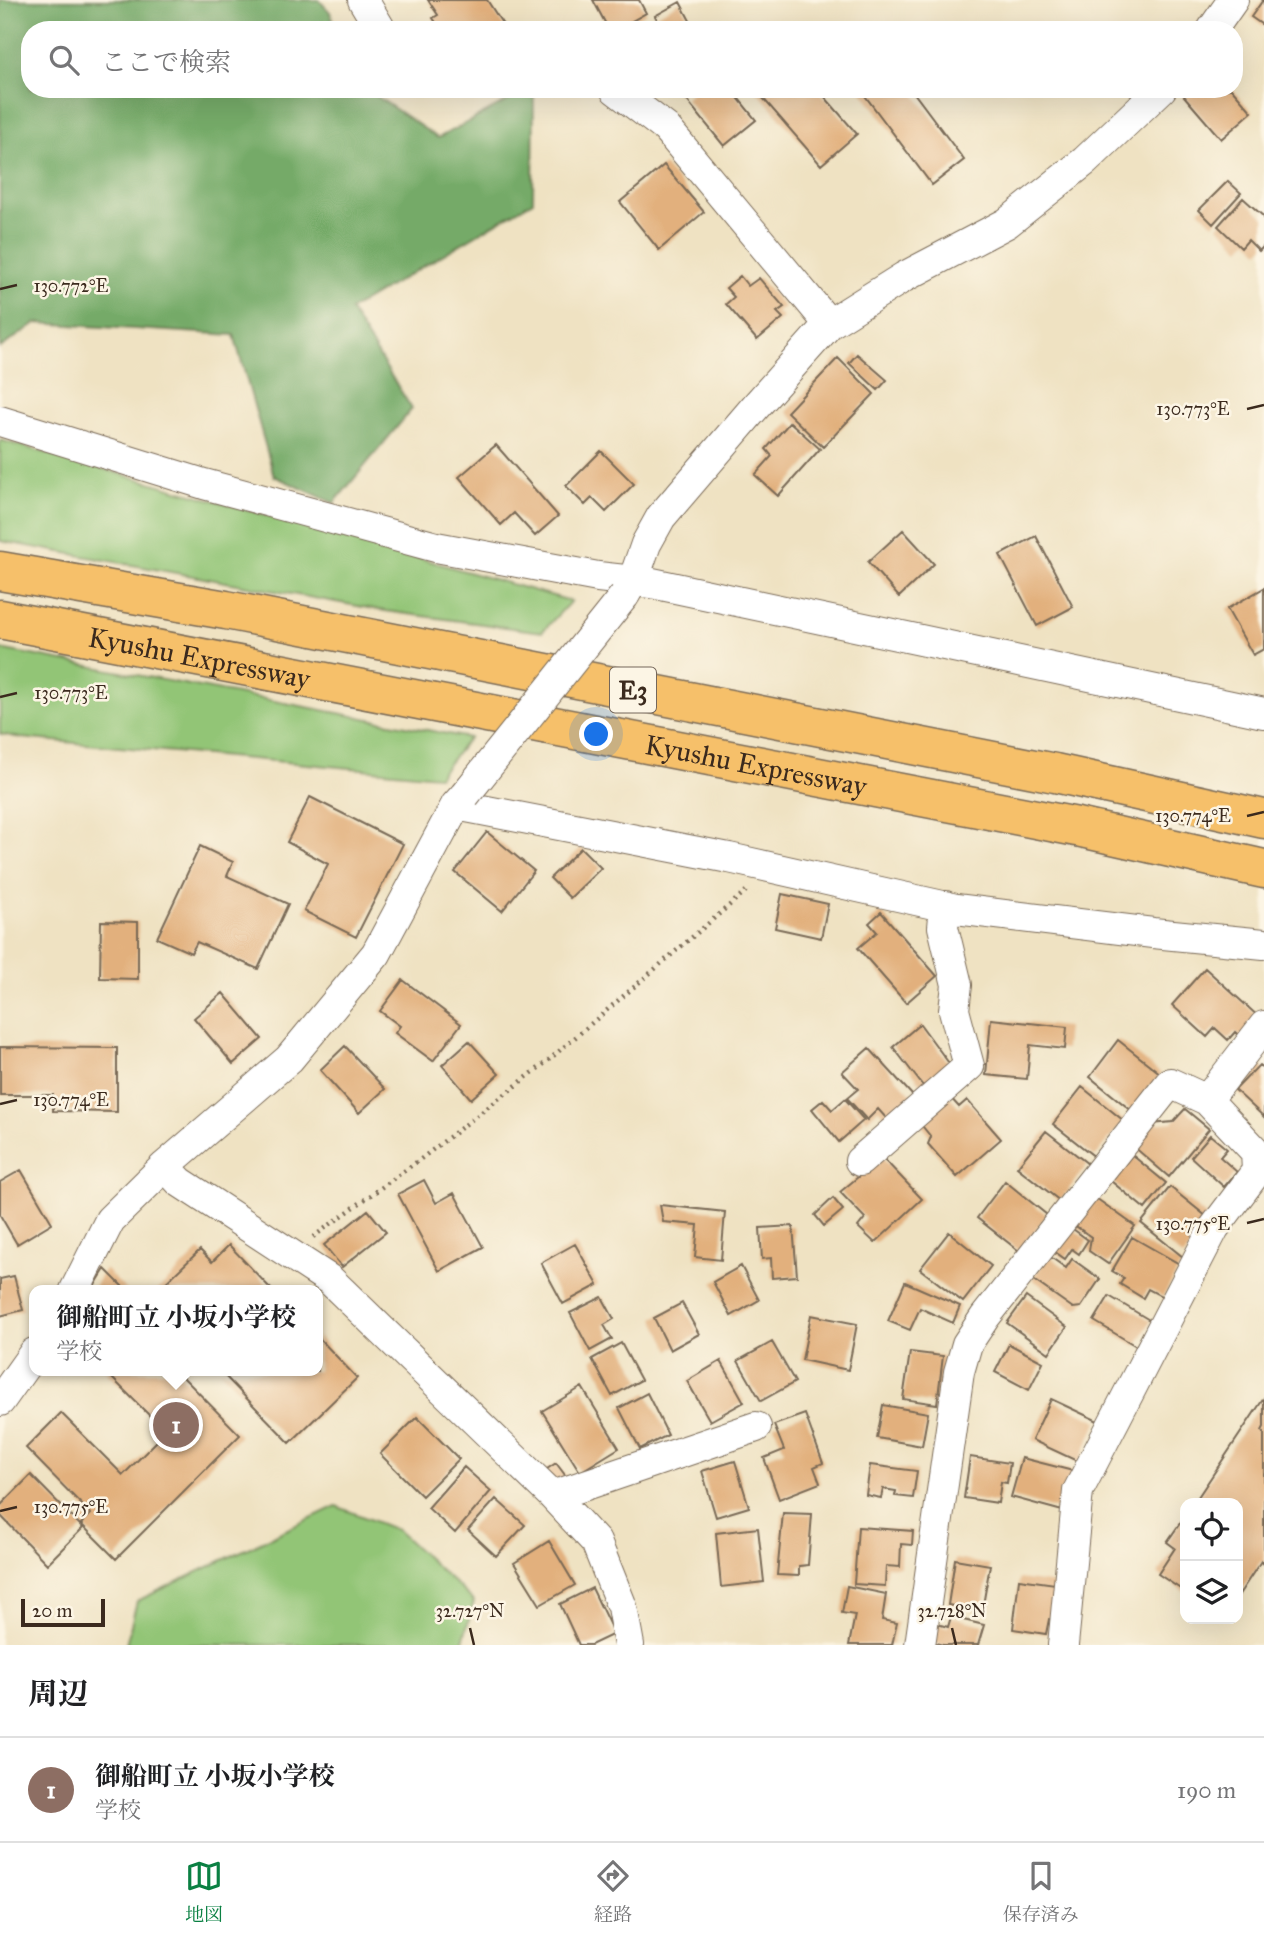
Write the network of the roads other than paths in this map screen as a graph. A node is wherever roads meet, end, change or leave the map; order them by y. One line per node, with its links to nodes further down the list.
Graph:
1 (363, 0): 3 (street)
2 (1233, 0): 4 (street)
3 (376, 21)
4 (1218, 21)
5 (627, 98): 7 (street)
6 (1152, 98): 7 (street)
7 (829, 324): 10 (street)
8 (0, 421): 10 (street)
9 (0, 571): 14 (highway, Kyushu Expressway / E3)
10 (629, 588): 12 (street); 13 (street, bridge)
11 (0, 619): 15 (highway, Kyushu Expressway / E3)
12 (1264, 713)
13 (461, 800): 16 (street); 21 (street)
14 (1264, 820)
15 (1264, 869)
16 (945, 906): 17 (street); 20 (street)
17 (1264, 944)
18 (1264, 1027): 19 (street)
19 (1207, 1100): 28 (street); 29 (street)
20 (860, 1161)
21 (165, 1167): 22 (street); 26 (street)
22 (78, 1285)
23 (29, 1360): 24 (street)
24 (0, 1401)
25 (756, 1427): 26 (street)
26 (553, 1496): 27 (street)
27 (629, 1645)
28 (919, 1645)
29 (1063, 1645)

